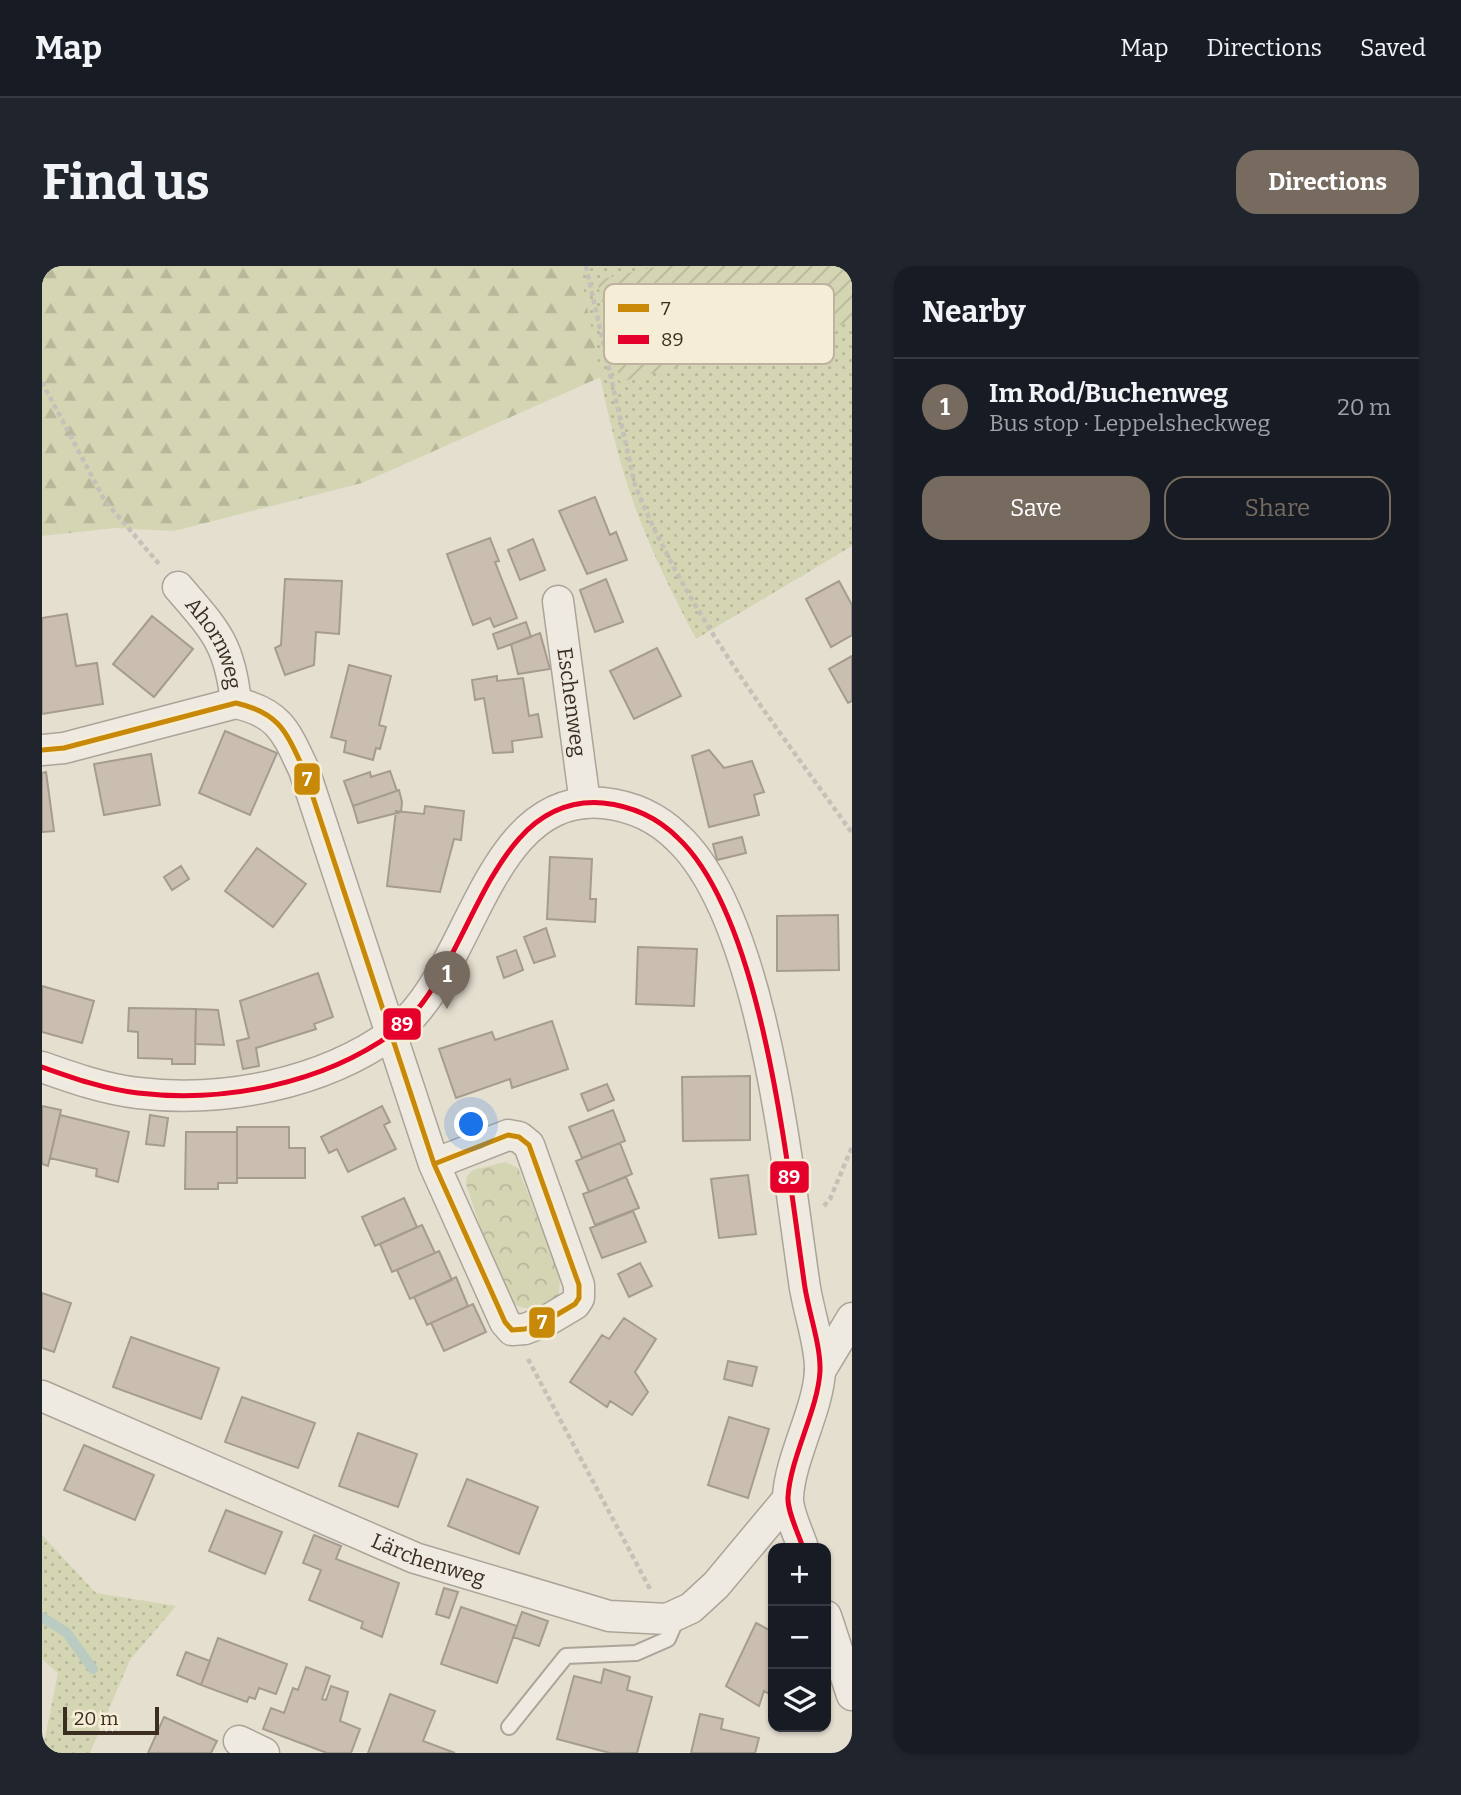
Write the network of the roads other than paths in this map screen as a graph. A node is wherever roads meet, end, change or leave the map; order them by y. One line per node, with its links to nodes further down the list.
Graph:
1 (178, 587): 3 (street, Ahornweg)
2 (558, 601): 5 (street, Eschenweg)
3 (236, 703): 4 (street); 6 (street, Ahornweg)
4 (42, 750)
5 (585, 803): 6 (street); 10 (street)
6 (392, 1034): 7 (street); 8 (street, Ahornweg)
7 (42, 1067)
8 (434, 1164): 8 (street, Ahornweg)
9 (852, 1318): 10 (street)
10 (820, 1371): 12 (street)
11 (42, 1396): 14 (street, Lärchenweg)
12 (787, 1500): 13 (street); 14 (street)
13 (801, 1543)
14 (673, 1617): 17 (lane)
15 (831, 1631): 16 (street)
16 (852, 1695)
17 (509, 1727)

